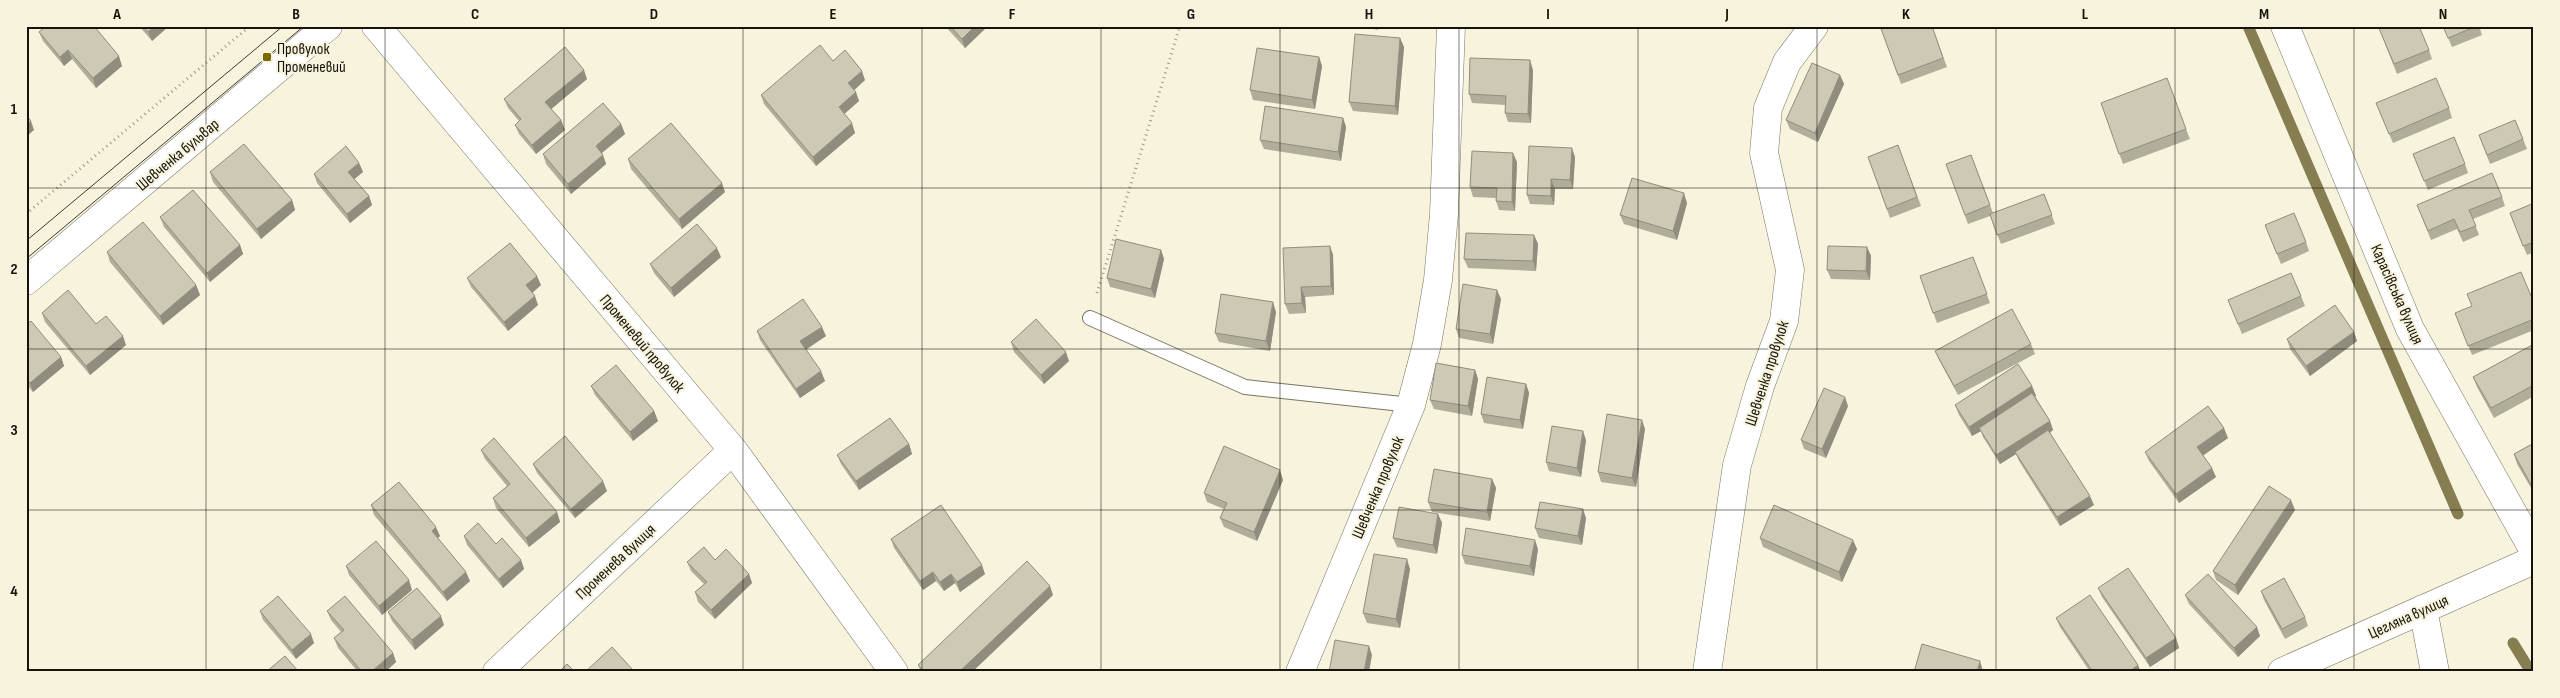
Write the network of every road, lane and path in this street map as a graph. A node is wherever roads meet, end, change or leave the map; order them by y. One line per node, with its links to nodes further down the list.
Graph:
1 (250, 26): 8 (path)
2 (328, 26): 9 (street, Шевченка бульвар)
3 (376, 26): 12 (street, Променевий провулок)
4 (1180, 26): 10 (path)
5 (1451, 26): 11 (street, Шевченка провулок)
6 (1814, 26): 19 (street, Шевченка провулок)
7 (2285, 26): 13 (street, Карасівська вулиця)
8 (26, 214)
9 (26, 281)
10 (1090, 318): 11 (lane)
11 (1411, 405): 18 (street, Шевченка провулок)
12 (733, 450): 16 (street, Променева вулиця); 17 (street, Променевий провулок)
13 (2534, 552)
14 (2534, 560): 15 (street, Цегляна вулиця)
15 (2424, 609): 20 (street, Цегляна вулиця); 21 (street)
16 (497, 672)
17 (894, 672)
18 (1300, 672)
19 (1706, 672)
20 (2282, 672)
21 (2435, 672)

